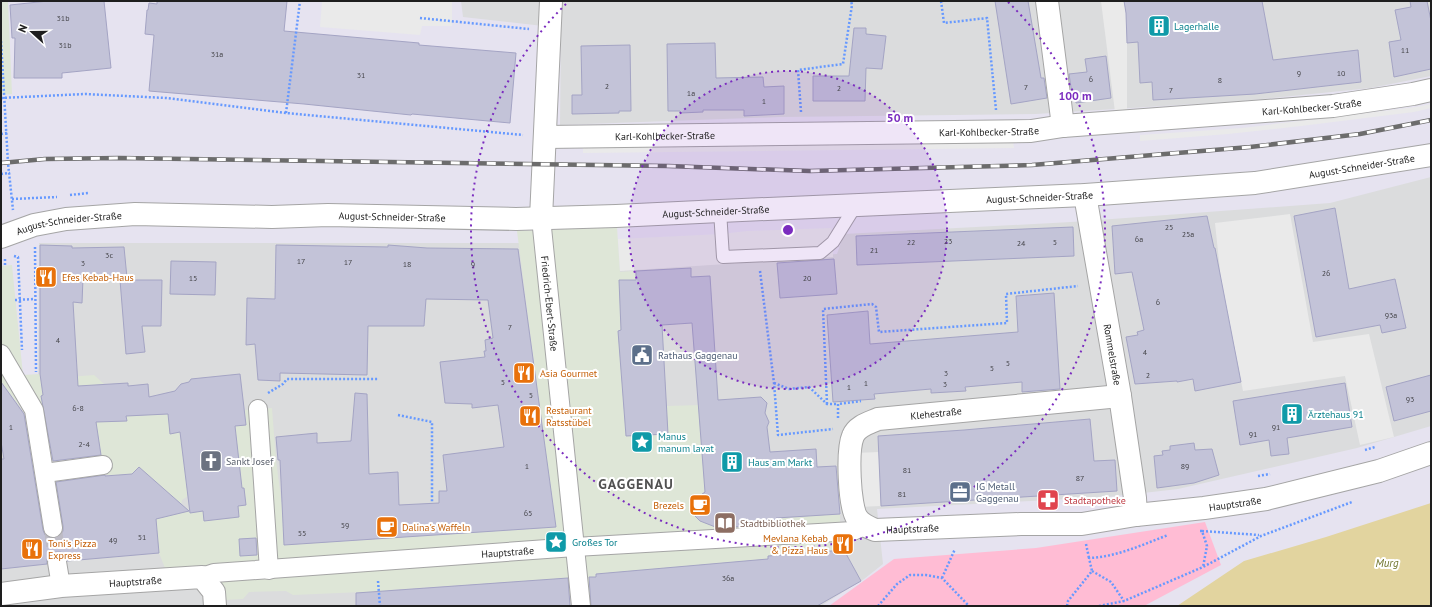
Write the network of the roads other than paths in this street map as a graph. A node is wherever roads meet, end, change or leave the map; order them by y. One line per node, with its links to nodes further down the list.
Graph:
1 (551, 1): 5 (street, Friedrich-Ebert-Straße)
2 (1047, 1): 4 (street)
3 (1431, 90): 4 (street, Karl-Kohlbecker-Straße)
4 (1063, 126): 5 (street, Karl-Kohlbecker-Straße)
5 (545, 137): 10 (street, Friedrich-Ebert-Straße)
6 (1431, 154): 7 (street, August-Schneider-Straße)
7 (1085, 195): 8 (street, August-Schneider-Straße); 13 (street, Rommelstraße)
8 (856, 205): 9 (street, August-Schneider-Straße); 9 (lane)
9 (720, 211): 10 (street, August-Schneider-Straße)
10 (542, 218): 11 (street, August-Schneider-Straße); 21 (street, Friedrich-Ebert-Straße)
11 (1, 237)
12 (1, 354): 17 (street)
13 (1120, 396): 18 (street, Rommelstraße); 19 (street, Klehestraße)
14 (258, 404): 23 (street)
15 (1431, 453): 18 (street, Hauptstraße)
16 (103, 465): 17 (street)
17 (45, 472): 20 (street)
18 (1136, 515): 19 (street, Hauptstraße)
19 (864, 526): 21 (street, Hauptstraße)
20 (53, 528)
21 (575, 547): 23 (street, Hauptstraße); 28 (street, Friedrich-Ebert-Straße)
22 (57, 562): 25 (street)
23 (269, 570): 24 (street, Hauptstraße)
24 (202, 577): 25 (street, Hauptstraße); 27 (street)
25 (61, 586): 26 (street, Hauptstraße)
26 (1, 594)
27 (215, 606)
28 (581, 606)

